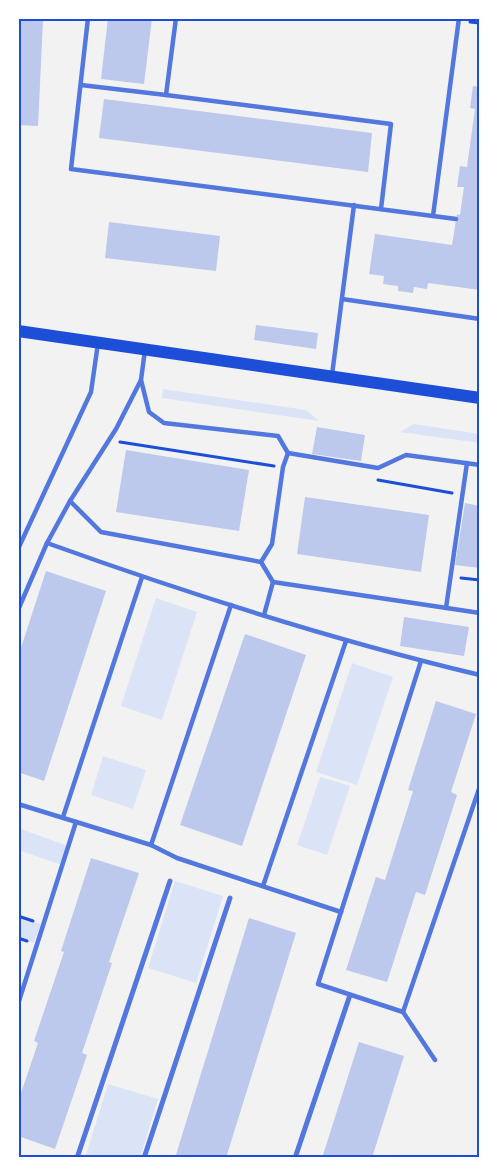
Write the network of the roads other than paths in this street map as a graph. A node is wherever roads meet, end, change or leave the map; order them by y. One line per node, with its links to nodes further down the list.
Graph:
1 (88, 18): 4 (lane)
2 (176, 18): 5 (lane)
3 (459, 18): 8 (lane)
4 (81, 85): 5 (lane); 6 (lane)
5 (166, 95): 7 (lane)
6 (354, 206): 7 (lane); 10 (lane)
7 (381, 209): 8 (lane)
8 (433, 216): 9 (lane)
9 (456, 219)
10 (342, 299): 11 (lane); 15 (lane)
11 (480, 319)
12 (18, 331): 13 (main road)
13 (98, 343): 14 (main road); 23 (lane)
14 (145, 350): 15 (main road); 16 (lane)
15 (332, 375): 17 (main road)
16 (141, 380): 18 (lane); 21 (lane)
17 (480, 398)
18 (288, 453): 19 (lane); 24 (lane)
19 (467, 463): 20 (lane); 28 (lane)
20 (480, 465)
21 (70, 501): 22 (lane); 24 (lane)
22 (47, 543): 25 (lane); 29 (lane)
23 (18, 549)
24 (261, 562): 26 (lane)
25 (142, 577): 27 (lane); 37 (lane)
26 (273, 582): 28 (lane); 31 (lane)
27 (231, 605): 31 (lane); 39 (lane)
28 (446, 608): 30 (lane)
29 (18, 609)
30 (480, 613)
31 (264, 615): 32 (lane)
32 (346, 641): 33 (lane); 41 (lane)
33 (422, 661): 34 (lane); 43 (lane)
34 (480, 675)
35 (480, 786): 46 (lane)
36 (18, 805): 37 (lane)
37 (63, 817): 38 (lane)
38 (76, 822): 39 (lane); 45 (lane)
39 (151, 845): 41 (lane)
40 (170, 881): 48 (street)
41 (263, 886): 43 (lane)
42 (230, 897): 49 (street)
43 (341, 912): 44 (lane)
44 (350, 995): 46 (lane); 50 (street)
45 (18, 1004)
46 (403, 1012): 47 (lane)
47 (435, 1060)
48 (77, 1158)
49 (144, 1158)
50 (295, 1158)

